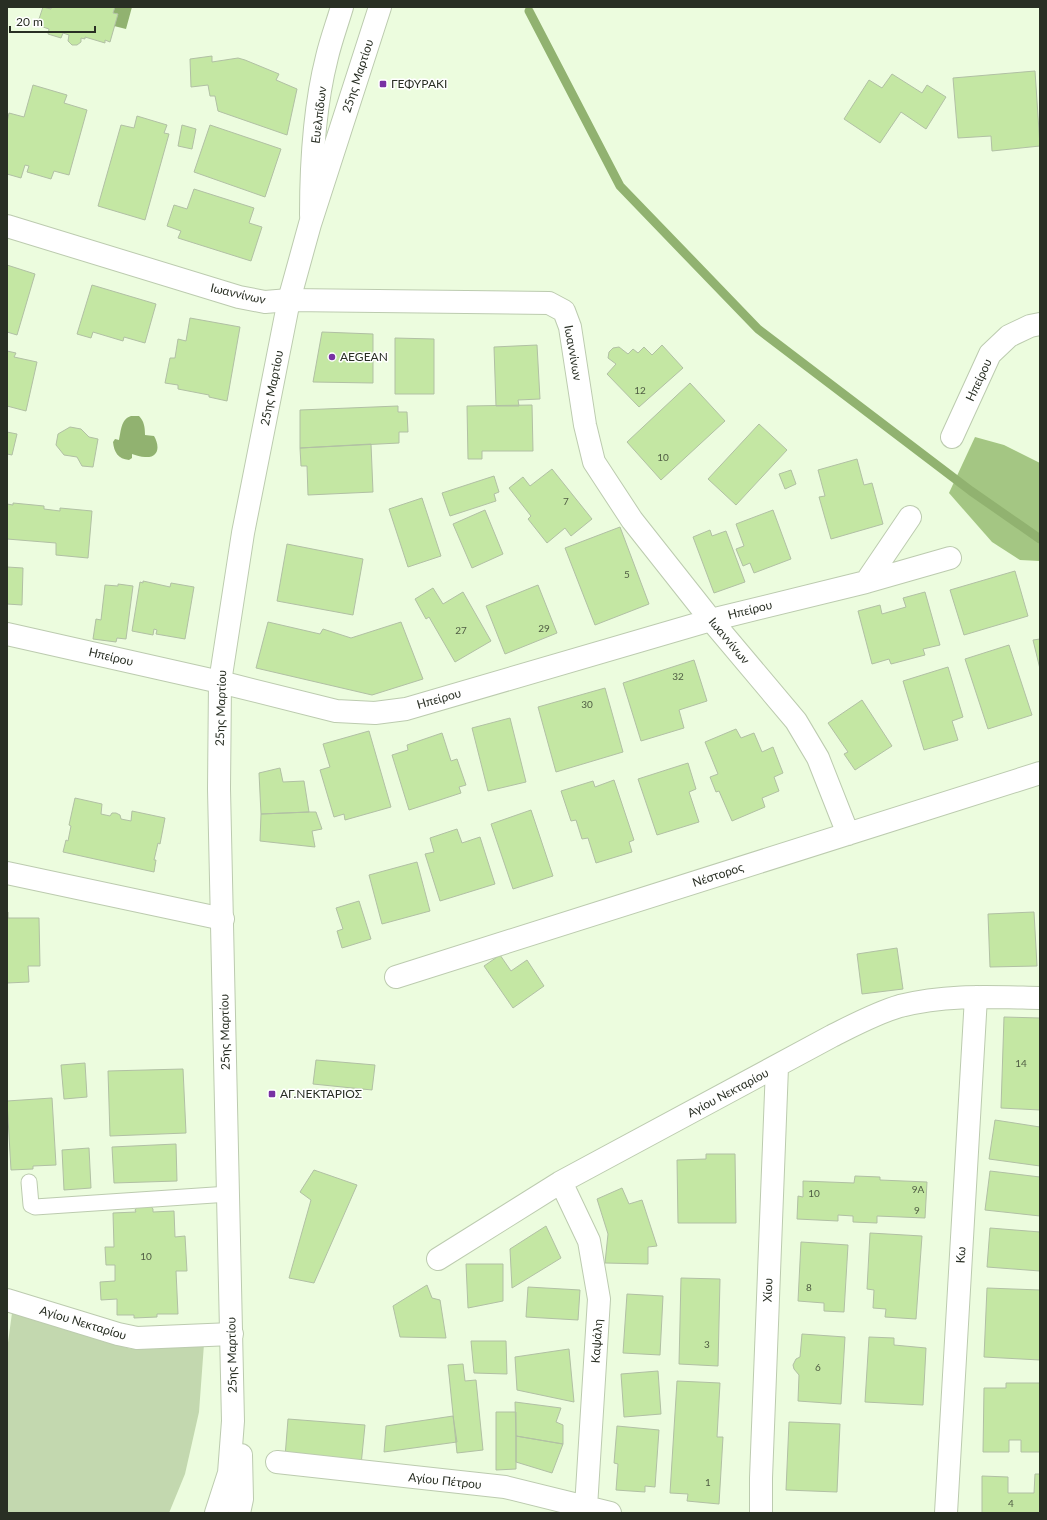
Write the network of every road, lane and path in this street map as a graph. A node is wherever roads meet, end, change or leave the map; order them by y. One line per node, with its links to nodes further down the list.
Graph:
1 (342, 7): 3 (street, Ευελπίδων)
2 (379, 10): 3 (street, 25ης Μαρτίου)
3 (310, 224): 5 (street, 25ης Μαρτίου)
4 (7, 226): 5 (street, Ιωαννίνων)
5 (289, 300): 11 (street, Ιωαννίνων); 13 (street, 25ης Μαρτίου)
6 (1040, 324): 7 (street, Ηπείρου)
7 (952, 437)
8 (910, 517): 10 (street)
9 (950, 558): 10 (street, Ηπείρου)
10 (866, 582): 11 (street, Ηπείρου)
11 (711, 620): 13 (street, Ηπείρου); 15 (street, Ιωαννίνων)
12 (7, 634): 13 (street, Ηπείρου)
13 (220, 682): 17 (street, 25ης Μαρτίου)
14 (1040, 773): 15 (street, Νέστορος)
15 (848, 834): 18 (street, Νέστορος)
16 (7, 874): 17 (street)
17 (223, 919): 24 (street, 25ης Μαρτίου)
18 (396, 977)
19 (976, 997): 20 (street, Αγίου Νεκταρίου); 21 (street, Αγίου Νεκταρίου); 35 (street, Κω)
20 (1040, 998)
21 (777, 1066): 23 (street, Αγίου Νεκταρίου); 34 (street, Χίου)
22 (29, 1182): 24 (lane)
23 (562, 1182): 25 (street, Αγίου Νεκταρίου); 30 (street, Καψάλη)
24 (229, 1194): 27 (street, 25ης Μαρτίου)
25 (438, 1259)
26 (7, 1300): 27 (street, Αγίου Νεκταρίου)
27 (232, 1334): 28 (street, 25ης Μαρτίου)
28 (233, 1421): 31 (street, 25ης Μαρτίου); 32 (street, 25ης Μαρτίου)
29 (277, 1462): 30 (street, Αγίου Πέτρου)
30 (586, 1507): 33 (street, Αγίου Πέτρου)
31 (216, 1513)
32 (239, 1513)
33 (610, 1513)
34 (761, 1513)
35 (946, 1513)

